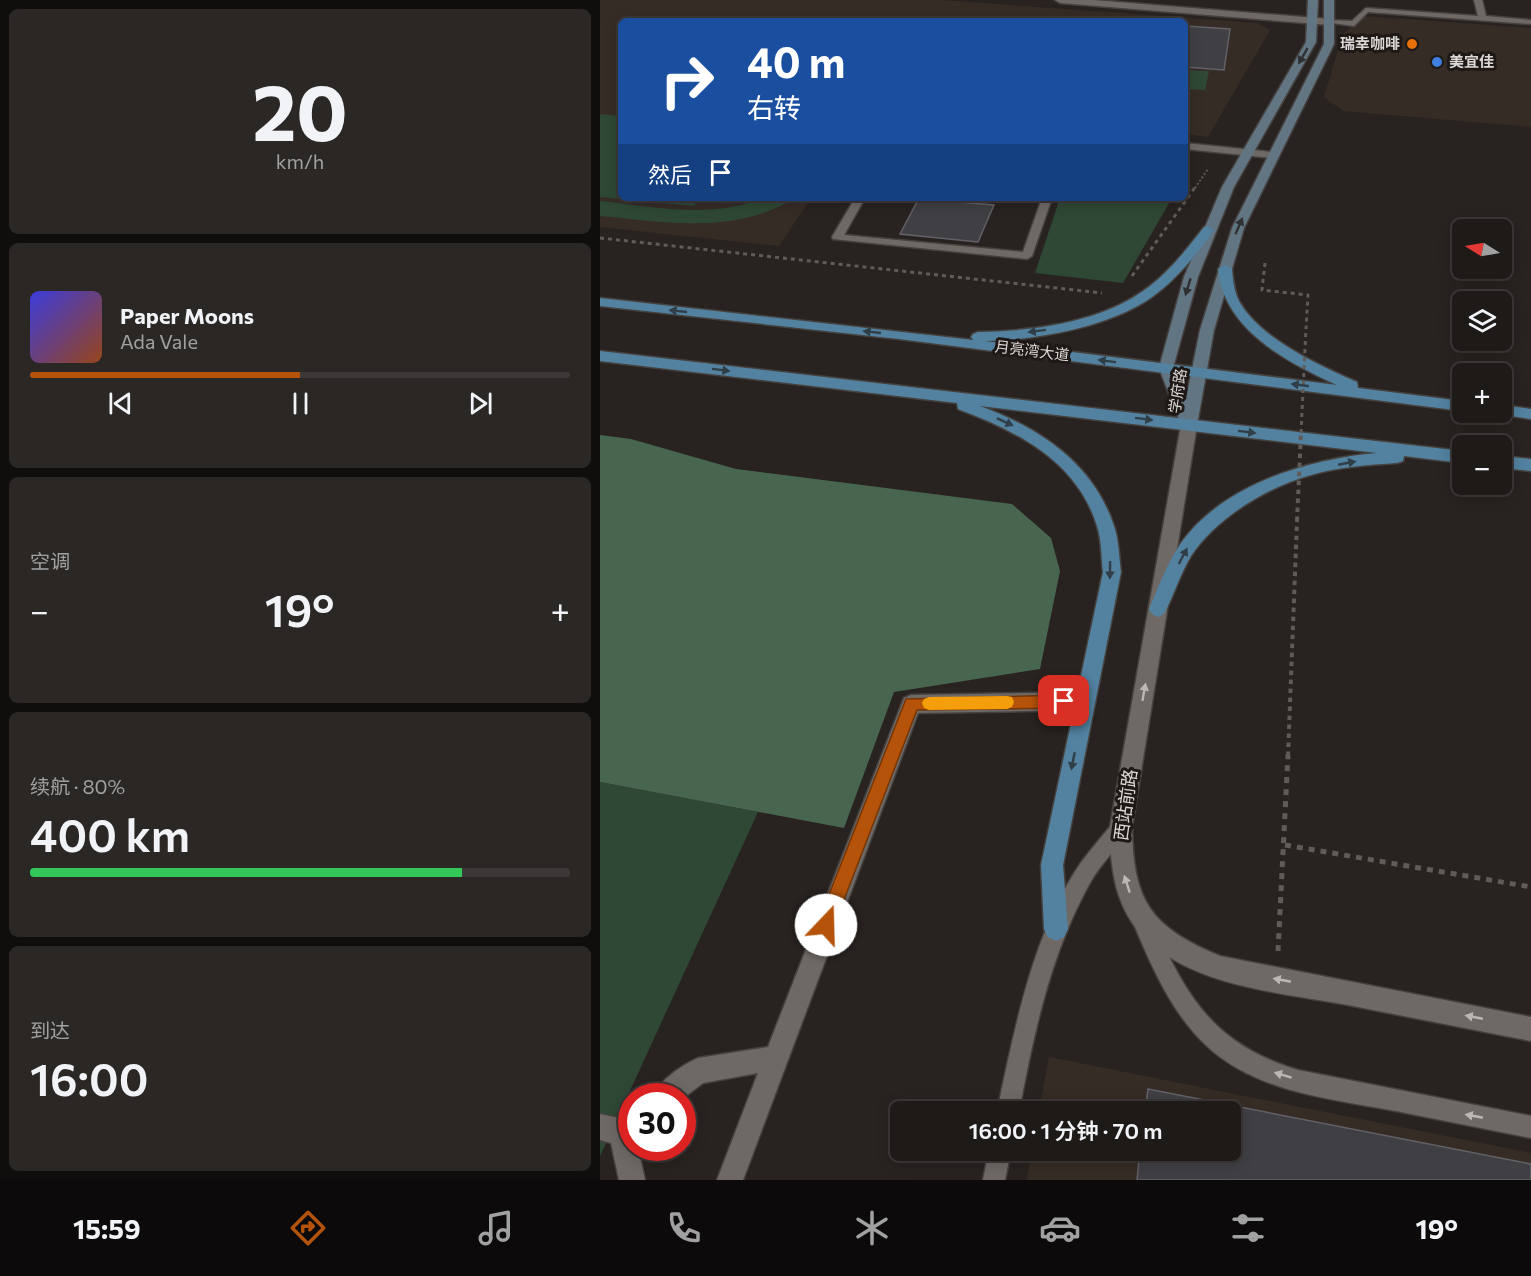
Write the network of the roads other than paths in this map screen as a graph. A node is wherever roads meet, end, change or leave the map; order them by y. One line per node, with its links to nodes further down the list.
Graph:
1 (1060, 0): 8 (street)
2 (1313, 0): 8 (main road, 学府路)
3 (1329, 0): 9 (main road, 学府路)
4 (1366, 0): 6 (lane)
5 (1478, 0): 7 (lane)
6 (1366, 10): 7 (lane); 9 (lane)
7 (1482, 18): 10 (lane)
8 (1311, 21): 9 (street); 12 (main road, 学府路, one-way to 12)
9 (1329, 22): 13 (main road, 学府路)
10 (1531, 22)
11 (1188, 146): 12 (lane)
12 (1248, 153): 13 (lane); 16 (main road, 学府路)
13 (1273, 155): 17 (main road, 学府路, one-way to 13)
14 (859, 201): 15 (lane)
15 (1046, 201)
16 (1209, 231): 19 (main road, one-way to 19); 21 (main road, 学府路, one-way to 21)
17 (1225, 269): 22 (main road, 学府路); 24 (main road)
18 (600, 302): 19 (main road, 月亮湾大道, one-way to 18)
19 (899, 335): 21 (main road, 月亮湾大道, one-way to 19)
20 (600, 356): 23 (main road, one-way to 23)
21 (1166, 368): 22 (main road, 月亮湾大道); 28 (main road, 学府路)
22 (1197, 372): 24 (main road, 月亮湾大道, one-way to 22); 28 (main road, 学府路)
23 (930, 394): 28 (main road, one-way to 28); 34 (main road, one-way to 34)
24 (1388, 397): 25 (main road, 月亮湾大道)
25 (1452, 405)
26 (1512, 411): 27 (main road)
27 (1531, 414)
28 (1189, 425): 29 (main road, one-way to 29); 33 (street, 西站前路)
29 (1440, 454): 30 (main road); 33 (main road, one-way to 29)
30 (1452, 456)
31 (1512, 463): 32 (main road)
32 (1531, 465)
33 (1158, 609): 35 (street, 西站前路, one-way to 33)
34 (1085, 701): 37 (main road, one-way to 37); 39 (street)
35 (1121, 827): 36 (street, 西站前路, one-way to 35); 37 (lane)
36 (1140, 916): 38 (street, 西站前路, one-way to 36); 42 (lane, one-way to 36)
37 (1056, 929): 41 (lane)
38 (1531, 1029)
39 (775, 1058): 40 (street); 46 (street)
40 (683, 1083)
41 (1010, 1101)
42 (1531, 1127)
43 (627, 1161): 45 (street)
44 (998, 1161): 47 (lane)
45 (632, 1180)
46 (730, 1180)
47 (994, 1180)

